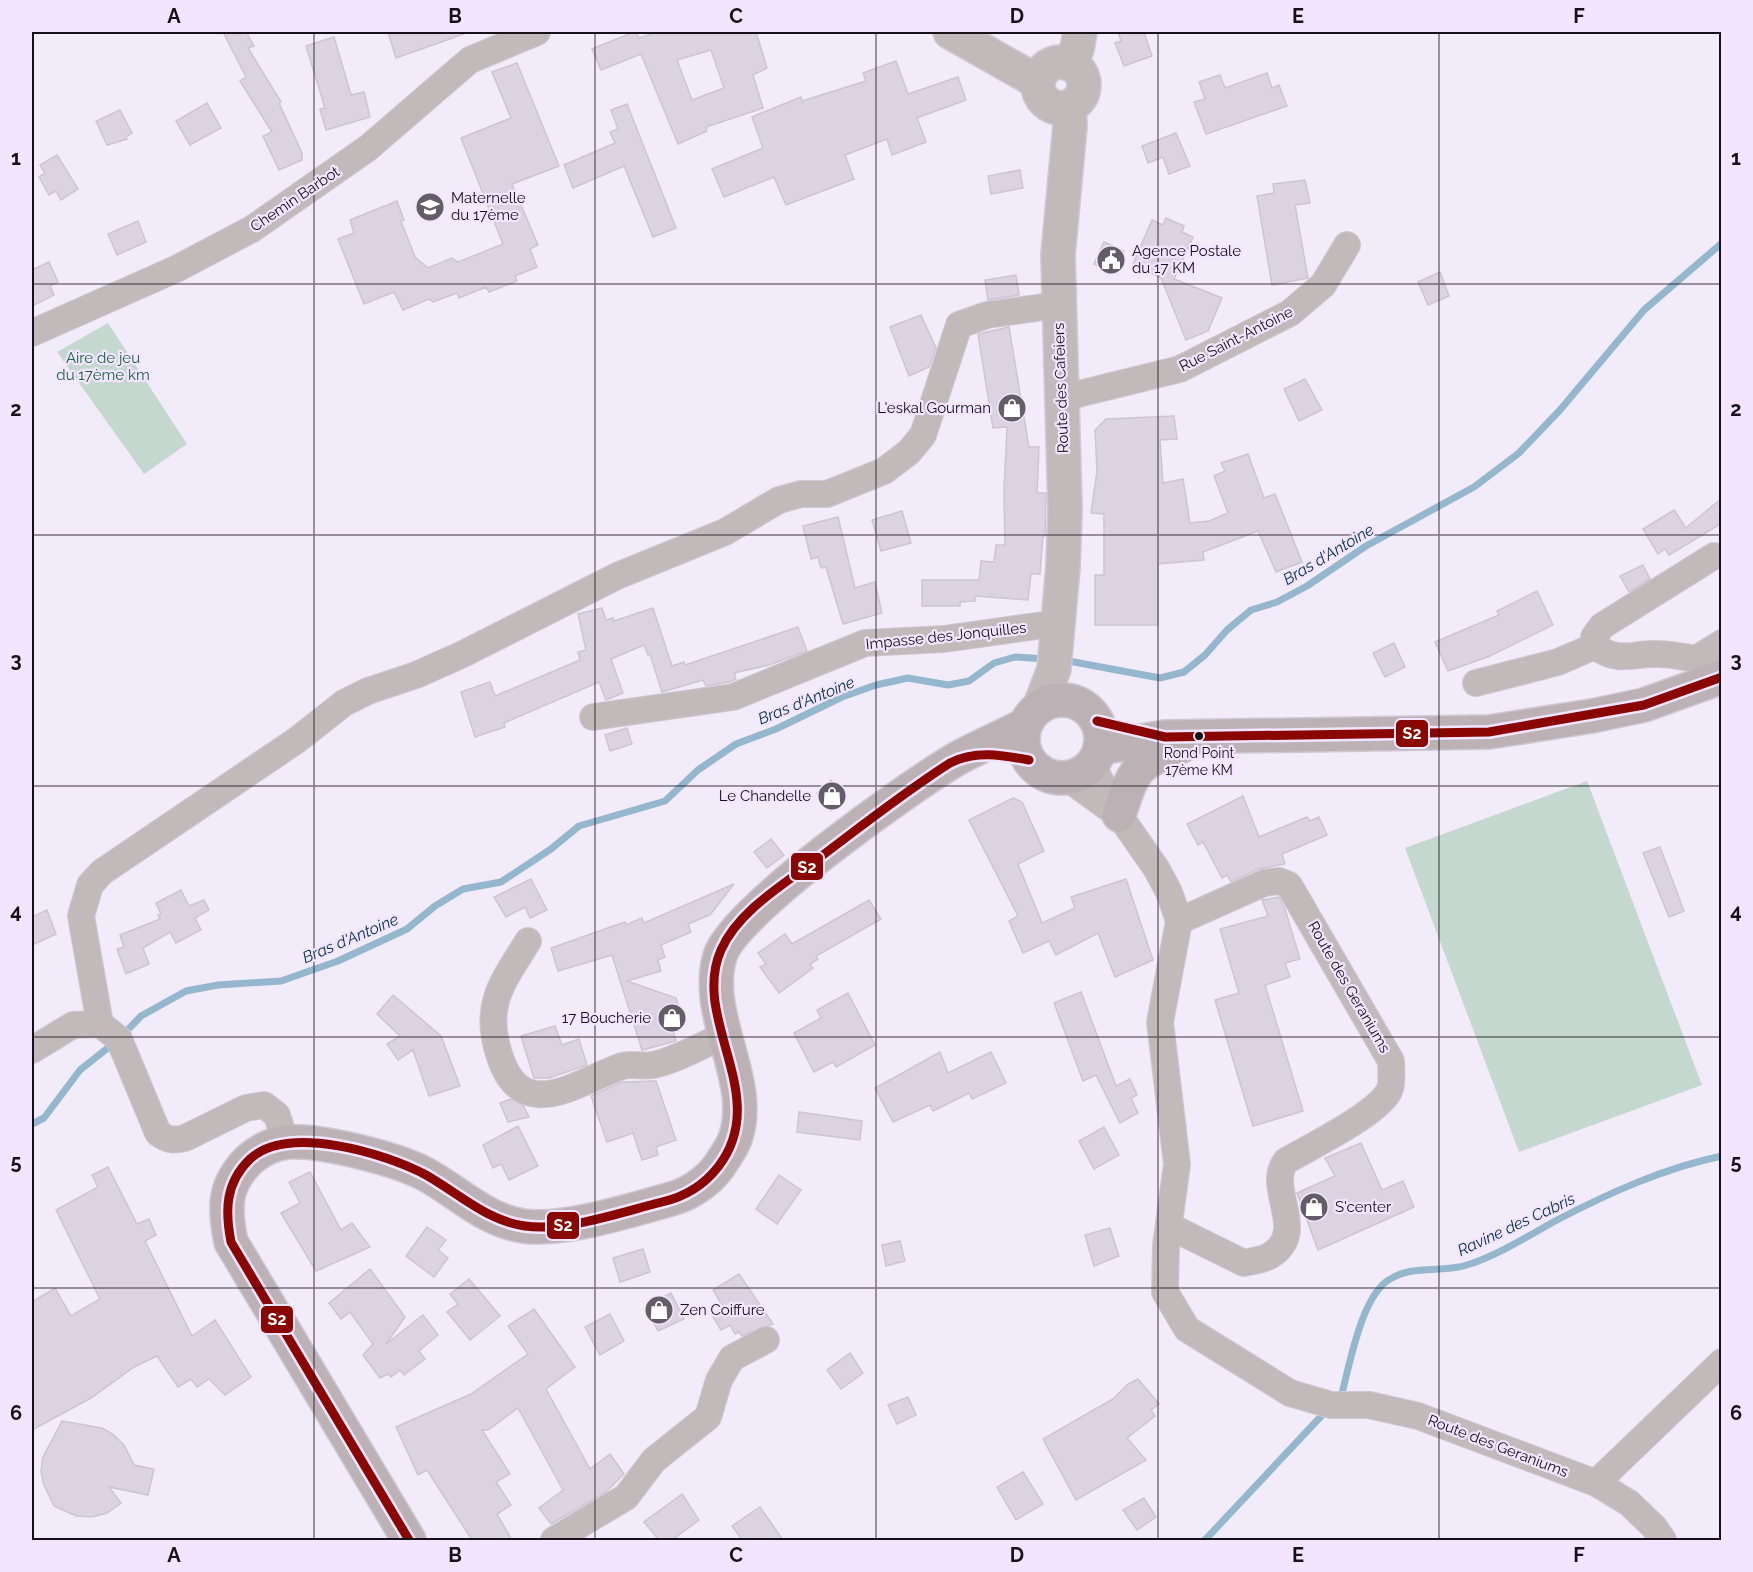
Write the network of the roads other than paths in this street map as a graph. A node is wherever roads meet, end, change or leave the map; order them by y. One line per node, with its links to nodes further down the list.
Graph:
1 (537, 32): 9 (street, Chemin Barbot)
2 (950, 32): 5 (street)
3 (1080, 32): 4 (street)
4 (1069, 64): 5 (street); 6 (street)
5 (1038, 82): 6 (street)
6 (1069, 107): 8 (street, Route des Cafeiers)
7 (1347, 245): 10 (street, Rue Saint-Antoine)
8 (1058, 305): 10 (street, Route des Cafeiers); 26 (street)
9 (32, 333)
10 (1062, 398): 13 (street, Route des Cafeiers)
11 (1714, 556): 14 (street)
12 (1722, 643): 15 (street)
13 (1057, 644): 17 (street, Route des Cafeiers); 18 (street, Impasse des Jonquilles)
14 (1595, 646): 15 (street); 16 (street)
15 (1708, 673): 19 (main road)
16 (1476, 683)
17 (1043, 710): 20 (main road); 21 (main road); 22 (main road)
18 (593, 717)
19 (1204, 736): 20 (main road); 23 (main road)
20 (1089, 753): 22 (main road); 23 (street, Route des Geraniums)
21 (959, 758): 22 (main road); 27 (main road)
22 (1029, 760)
23 (1119, 815): 24 (street, Route des Geraniums)
24 (1179, 921): 30 (street, Route des Geraniums); 30 (street, Route des Geraniums)
25 (528, 941): 27 (street)
26 (100, 1024): 28 (street); 29 (street)
27 (725, 1035): 29 (main road)
28 (32, 1050)
29 (285, 1142): 34 (main road)
30 (1169, 1226): 33 (street, Route des Geraniums)
31 (766, 1340): 35 (street)
32 (1722, 1362): 33 (street)
33 (1596, 1483): 36 (street, Route des Geraniums)
34 (409, 1540)
35 (554, 1540)
36 (1663, 1540)

